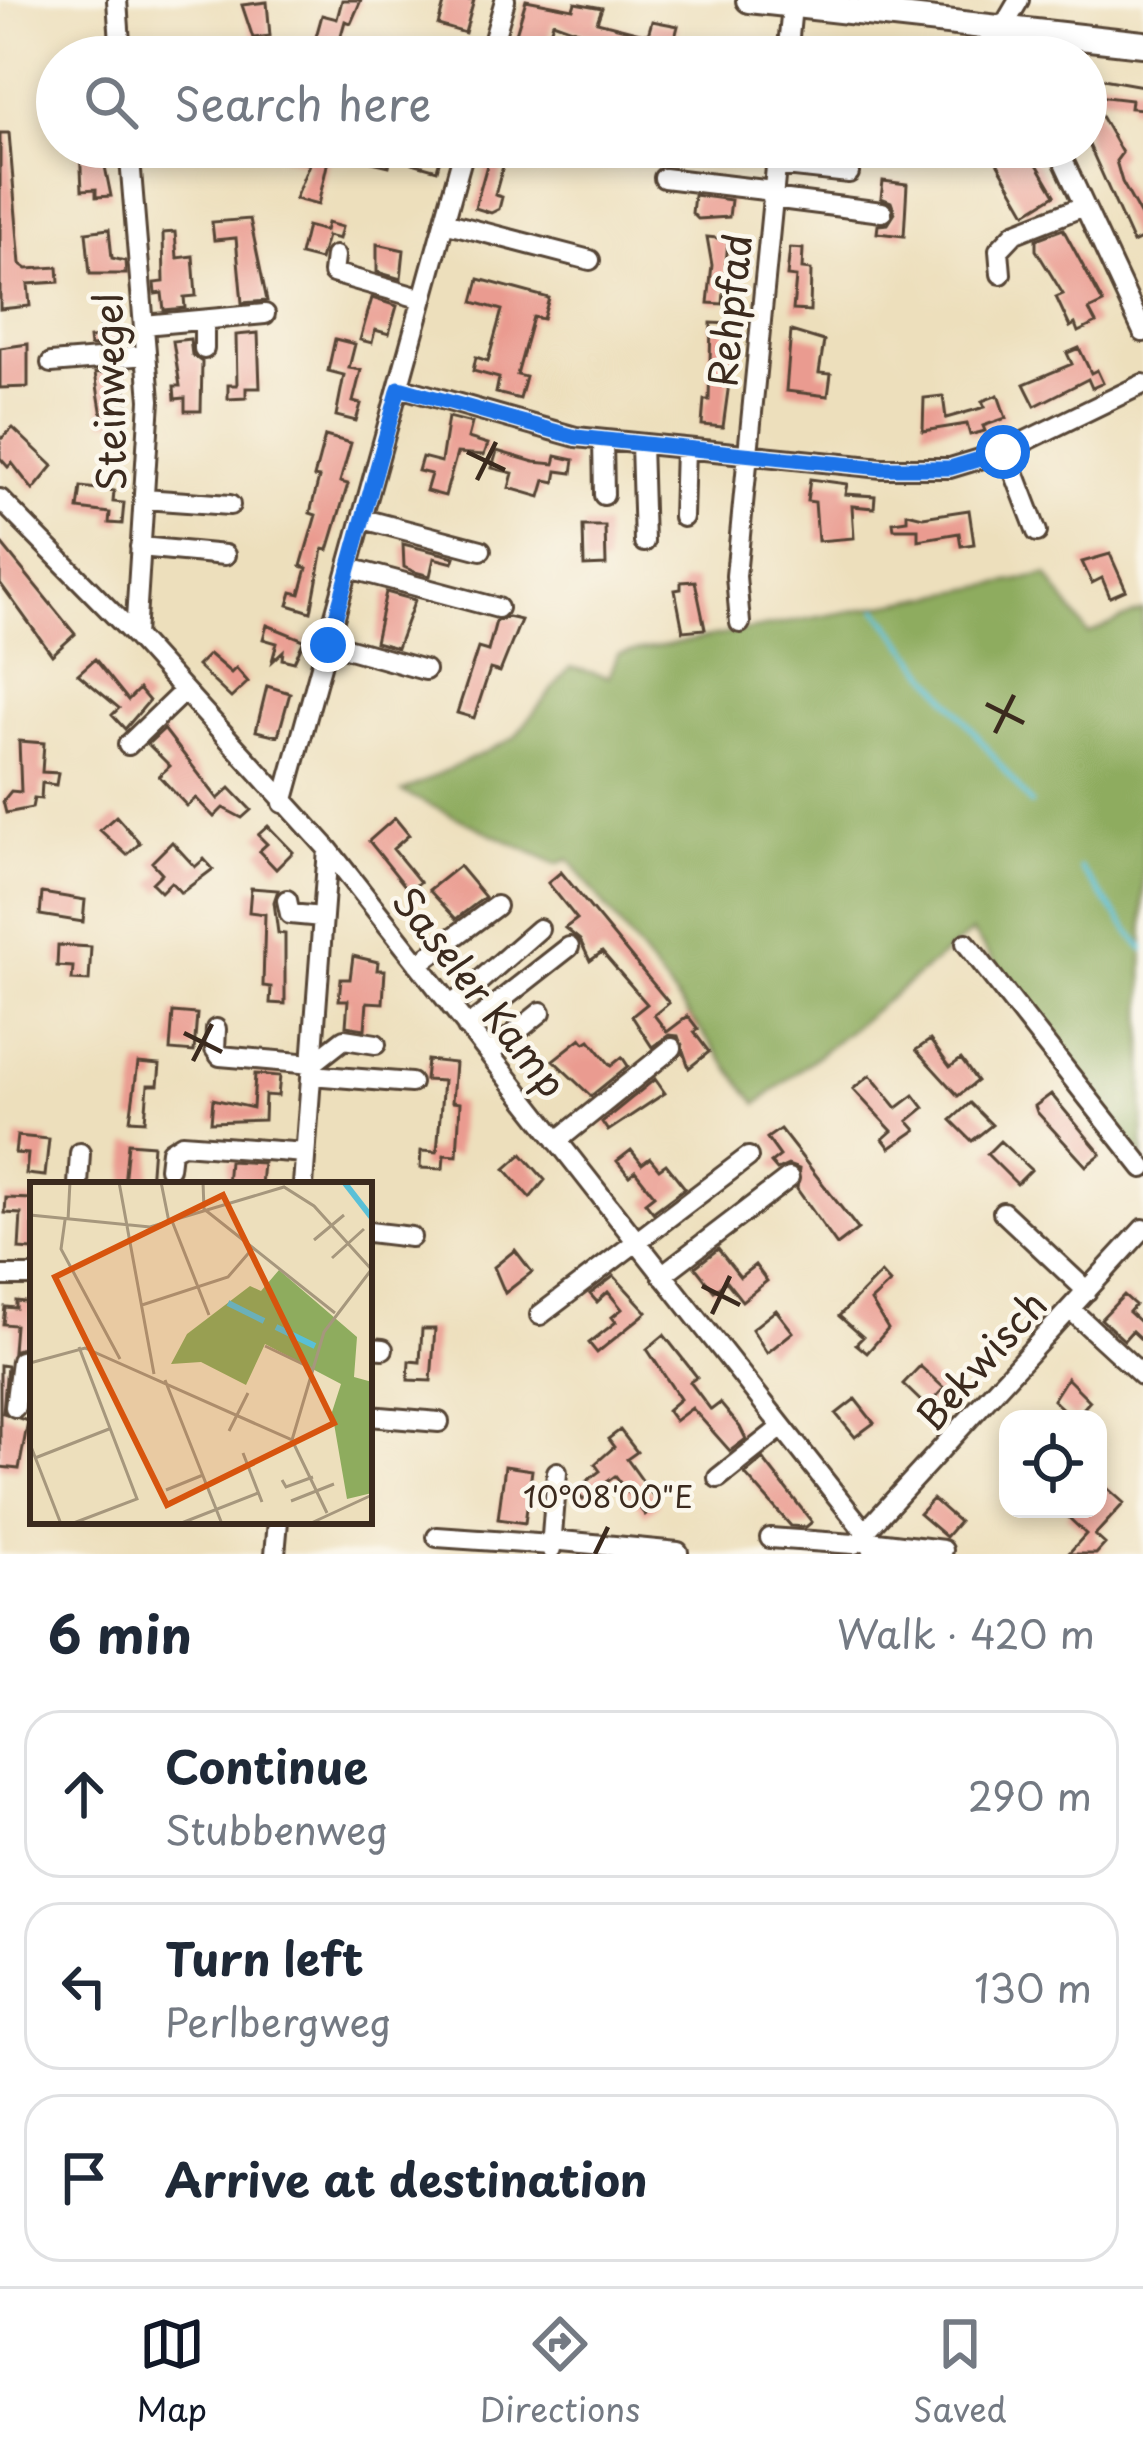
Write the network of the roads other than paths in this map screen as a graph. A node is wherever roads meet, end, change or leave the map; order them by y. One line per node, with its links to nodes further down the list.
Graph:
1 (117, 0): 7 (street)
2 (505, 0): 8 (street)
3 (1019, 0): 6 (street)
4 (772, 2): 5 (main road); 9 (street)
5 (944, 11): 6 (main road)
6 (1001, 29): 10 (street); 11 (main road)
7 (120, 36)
8 (495, 36)
9 (781, 36)
10 (1004, 36)
11 (1067, 36)
12 (1107, 40): 13 (main road)
13 (1143, 44)
14 (131, 168): 28 (street, Steinwegel)
15 (459, 168): 24 (street)
16 (776, 168): 21 (street, Rehpfad)
17 (828, 168): 19 (street)
18 (1067, 168): 22 (street)
19 (849, 173)
20 (664, 178): 21 (street)
21 (773, 194): 23 (street); 44 (street, Rehpfad)
22 (1084, 206): 30 (street); 32 (street)
23 (882, 212)
24 (446, 218): 25 (street); 29 (street); 31 (street)
25 (536, 238)
26 (159, 254): 28 (street)
27 (335, 256): 31 (street)
28 (138, 257): 34 (street, Steinwegel)
29 (590, 260)
30 (1001, 274)
31 (423, 299): 39 (street)
32 (1141, 322)
33 (204, 327): 34 (street); 34 (street); 35 (street)
34 (144, 329): 36 (street, Steinwegel)
35 (204, 349)
36 (146, 355): 37 (street); 47 (street, Steinwegel)
37 (51, 363)
38 (1143, 384): 43 (street)
39 (399, 388): 40 (street); 50 (street)
40 (604, 440): 41 (street); 45 (street)
41 (641, 444): 42 (street); 52 (street)
42 (685, 448): 44 (street); 49 (street)
43 (1006, 451): 44 (street); 51 (street)
44 (746, 454): 58 (street, Rehpfad)
45 (604, 495)
46 (0, 499): 59 (street, Saseler Kamp)
47 (144, 499): 48 (street); 53 (street, Steinwegel)
48 (230, 505)
49 (683, 518)
50 (363, 519): 54 (street); 56 (street)
51 (1037, 532)
52 (644, 542)
53 (140, 547): 55 (street); 59 (street, Steinwegel)
54 (481, 550)
55 (225, 555)
56 (349, 568): 57 (street); 60 (street)
57 (498, 608)
58 (740, 623)
59 (135, 636): 62 (street, Saseler Kamp)
60 (328, 643): 61 (street); 64 (street)
61 (425, 670)
62 (184, 692): 63 (street); 64 (street, Saseler Kamp)
63 (128, 745)
64 (284, 802): 65 (street, Saseler Kamp)
65 (328, 849): 68 (street); 72 (street, Saseler Kamp)
66 (287, 900): 68 (street)
67 (496, 906): 72 (street)
68 (322, 917): 80 (street)
69 (538, 929): 73 (street)
70 (966, 943): 87 (street)
71 (569, 947): 75 (street)
72 (418, 964): 73 (street, Saseler Kamp)
73 (451, 1006): 75 (street, Saseler Kamp)
74 (541, 1012): 79 (street)
75 (467, 1027): 79 (street, Saseler Kamp)
76 (216, 1029): 80 (street)
77 (376, 1044): 80 (street)
78 (672, 1048): 82 (street)
79 (489, 1054): 82 (street, Saseler Kamp)
80 (311, 1069): 81 (street); 83 (street)
81 (410, 1083)
82 (557, 1141): 95 (street, Saseler Kamp)
83 (305, 1153): 86 (street); 90 (street)
84 (80, 1154): 89 (street)
85 (748, 1157): 95 (street)
86 (169, 1168)
87 (1143, 1168)
88 (789, 1178): 96 (street)
89 (78, 1182)
90 (303, 1182)
91 (1003, 1212): 99 (street)
92 (1143, 1229): 99 (street, Bekwisch)
93 (372, 1232): 94 (street)
94 (411, 1237)
95 (637, 1242): 96 (street, Saseler Kamp); 101 (street)
96 (662, 1275): 107 (street, Saseler Kamp)
97 (0, 1276): 98 (street)
98 (30, 1280)
99 (1087, 1291): 100 (street, Bekwisch)
100 (1070, 1309): 103 (street); 113 (street, Bekwisch)
101 (540, 1316)
102 (30, 1359): 104 (street)
103 (1143, 1376)
104 (15, 1407)
105 (372, 1416): 106 (street)
106 (439, 1422)
107 (782, 1427): 109 (street); 113 (street, Saseler Kamp)
108 (557, 1472): 114 (street)
109 (718, 1478)
110 (278, 1524): 117 (street)
111 (436, 1537): 114 (street)
112 (770, 1538): 113 (street)
113 (869, 1541): 115 (street)
114 (551, 1546): 116 (street)
115 (943, 1550)
116 (678, 1552)
117 (275, 1554)

